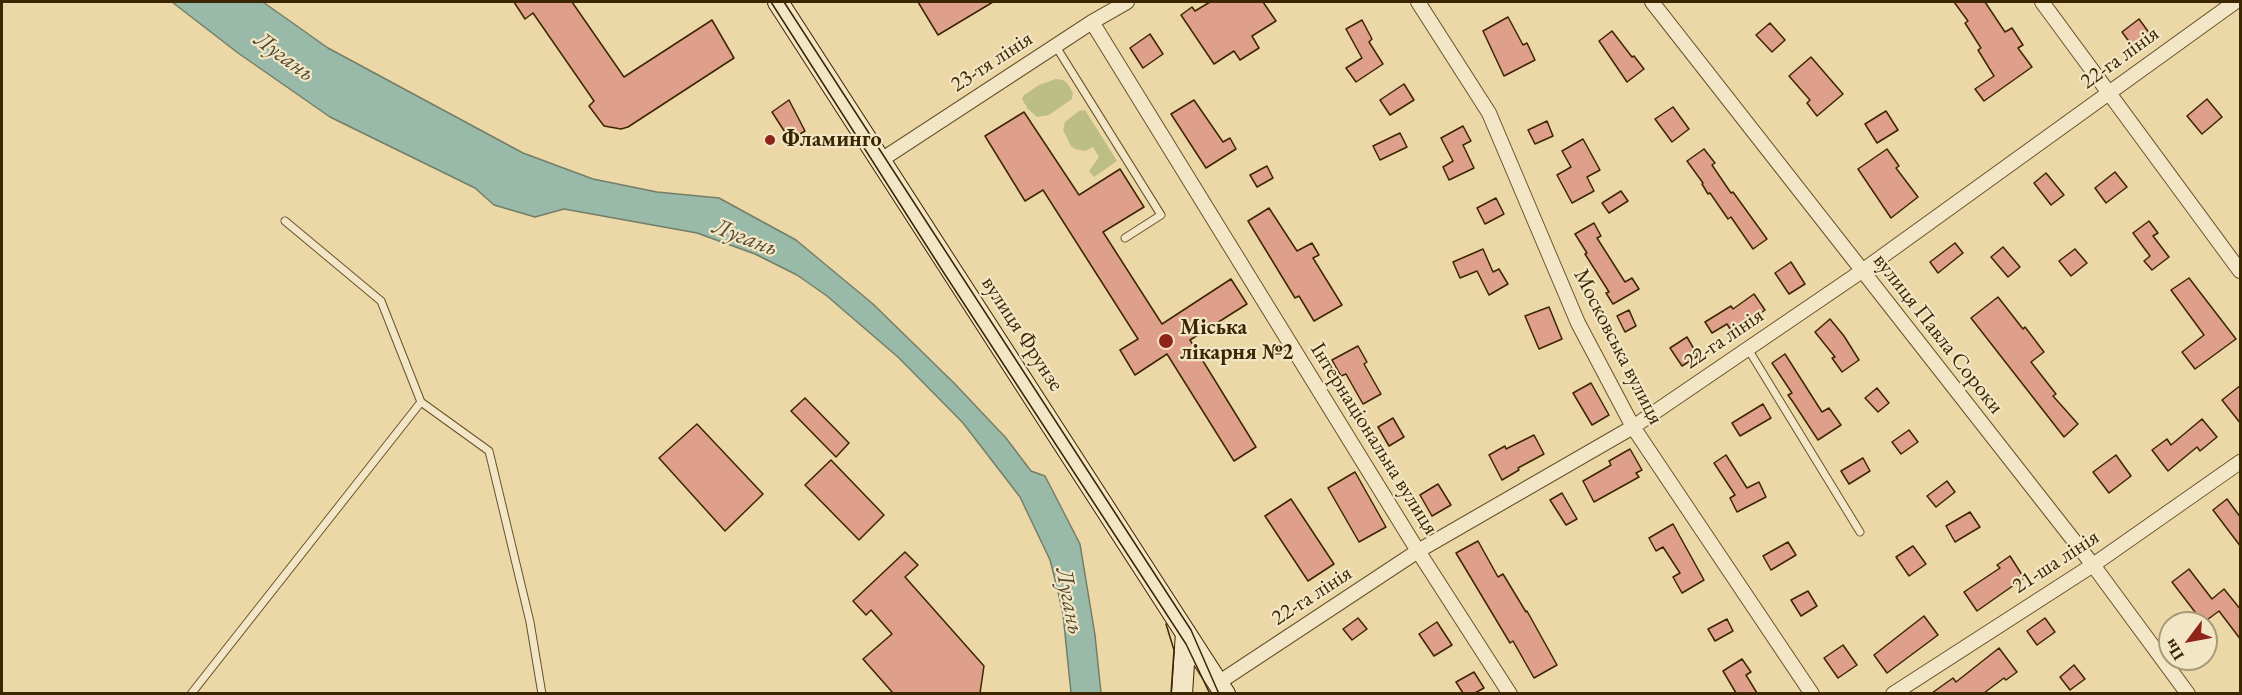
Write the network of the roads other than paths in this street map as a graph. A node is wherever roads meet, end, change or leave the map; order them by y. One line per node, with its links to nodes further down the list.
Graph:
1 (778, 2): 10 (street, вулиця Фрунзе)
2 (1127, 2): 7 (street, 23-тя лінія)
3 (1418, 2): 17 (street, Московська вулиця)
4 (1652, 2): 13 (street, вулиця Павла Сороки)
5 (2042, 2): 9 (street)
6 (2235, 2): 9 (street, 22-га лінія)
7 (1092, 22): 8 (street, 23-тя лінія); 20 (street, Інтернаціональна вулиця)
8 (1056, 45): 10 (street, 23-тя лінія); 12 (lane)
9 (2109, 91): 13 (street, 22-га лінія); 14 (street)
10 (880, 160): 22 (street, вулиця Фрунзе)
11 (285, 220): 16 (lane)
12 (1125, 238)
13 (1862, 271): 15 (street, 22-га лінія); 21 (street, вулиця Павла Сороки)
14 (2241, 271)
15 (1748, 349): 17 (street, 22-га лінія); 19 (lane)
16 (421, 402): 24 (lane); 25 (lane)
17 (1633, 427): 20 (street, 22-га лінія); 28 (street, Московська вулиця)
18 (2241, 462): 21 (street, 21-ша лінія)
19 (1860, 532)
20 (1418, 551): 23 (street, 22-га лінія); 27 (street, Інтернаціональна вулиця)
21 (2092, 565): 29 (street, 21-ша лінія); 30 (street, вулиця Павла Сороки)
22 (1186, 633): 23 (street, вулиця Фрунзе); 26 (street)
23 (1222, 688)
24 (191, 693)
25 (542, 693)
26 (1182, 693)
27 (1510, 693)
28 (1812, 693)
29 (1893, 693)
30 (2188, 693)

